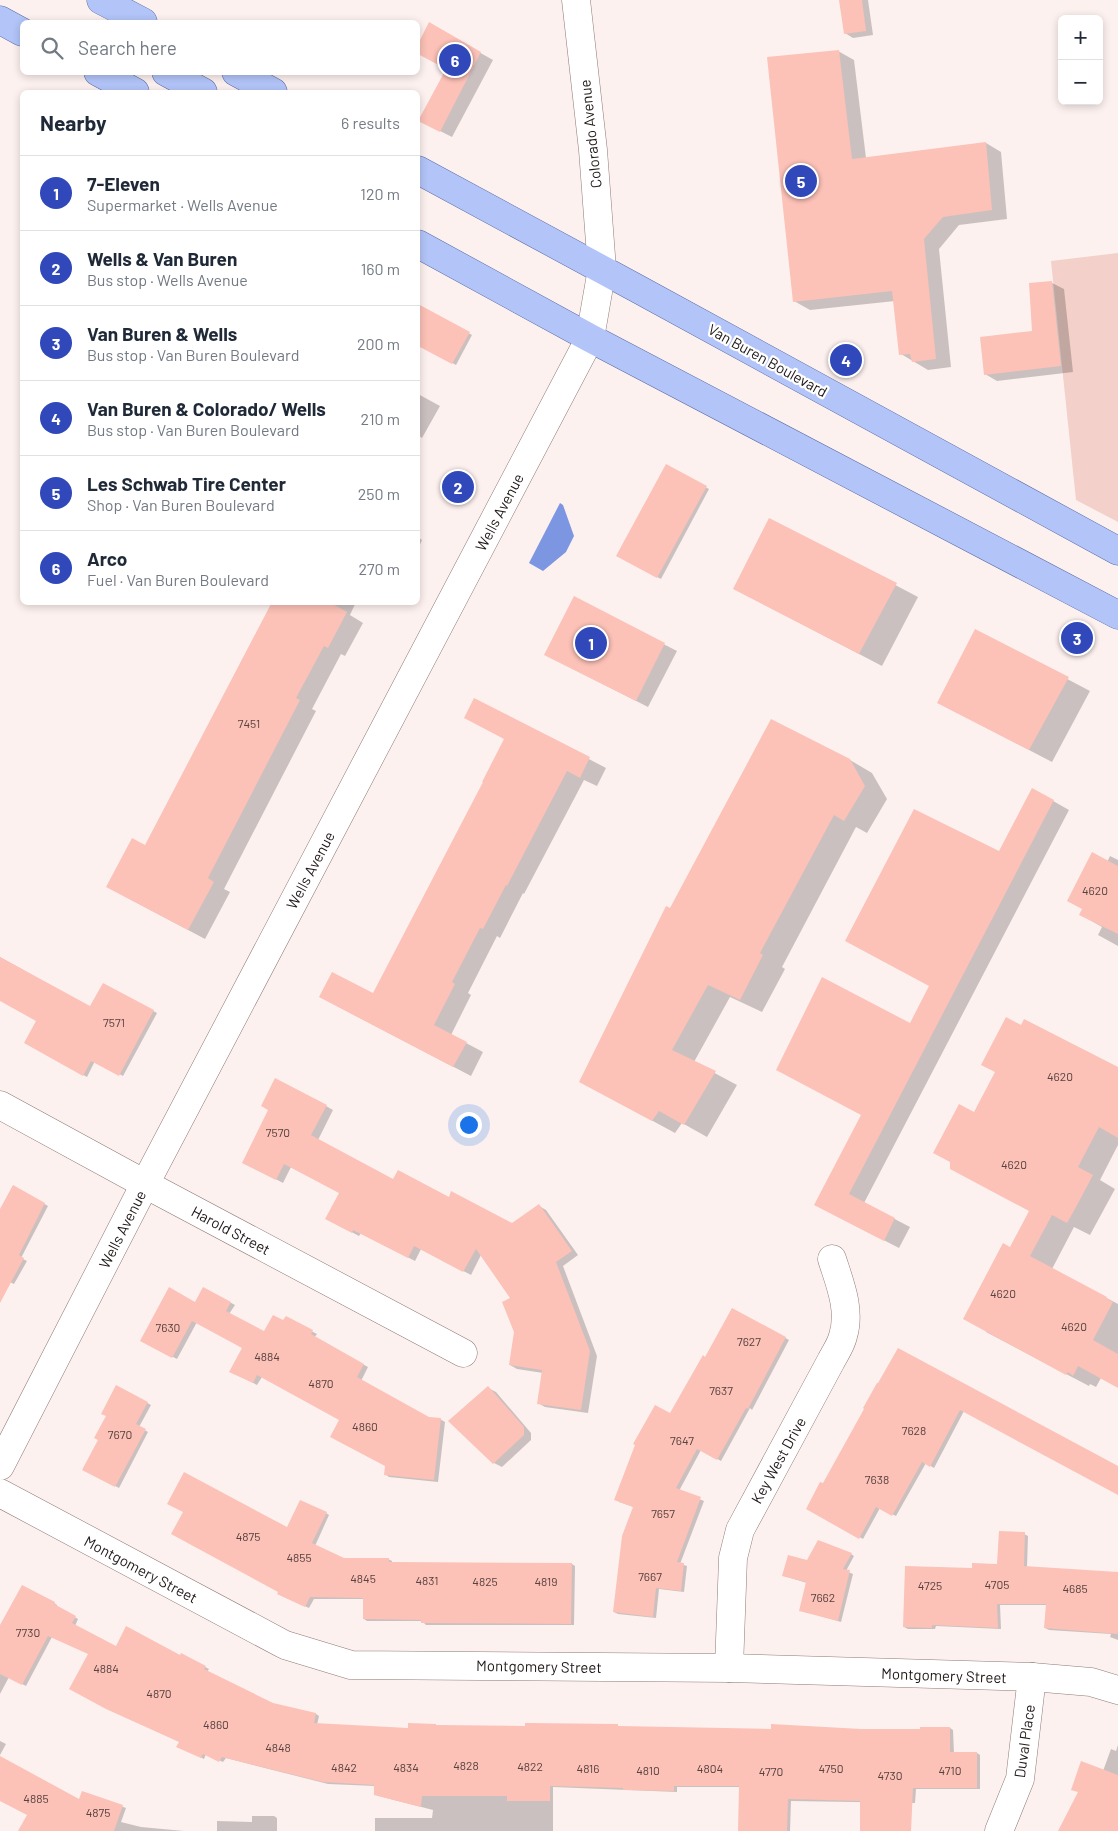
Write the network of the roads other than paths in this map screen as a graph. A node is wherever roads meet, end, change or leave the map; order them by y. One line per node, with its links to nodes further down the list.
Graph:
1 (101, 0): 4 (main road)
2 (576, 0): 14 (street, Colorado Avenue)
3 (0, 20): 5 (main road)
4 (139, 20)
5 (20, 31)
6 (104, 75): 9 (main road)
7 (172, 75): 10 (main road)
8 (242, 75): 11 (main road)
9 (131, 90)
10 (199, 90)
11 (269, 90)
12 (420, 171): 14 (main road, Van Buren Boulevard)
13 (420, 245): 15 (main road)
14 (602, 269): 15 (street, Wells Avenue); 16 (main road, Van Buren Boulevard)
15 (590, 338): 17 (main road); 19 (street, Wells Avenue)
16 (1118, 551)
17 (1118, 615)
18 (0, 1105): 19 (street, Harold Street)
19 (145, 1184): 21 (street, Harold Street); 22 (street, Wells Avenue)
20 (832, 1259): 24 (street, Key West Drive)
21 (462, 1354)
22 (0, 1466)
23 (0, 1493): 24 (street, Montgomery Street)
24 (729, 1668): 25 (street, Montgomery Street)
25 (1032, 1677): 26 (street, Montgomery Street); 27 (street, Duval Place)
26 (1118, 1690)
27 (1000, 1831)

